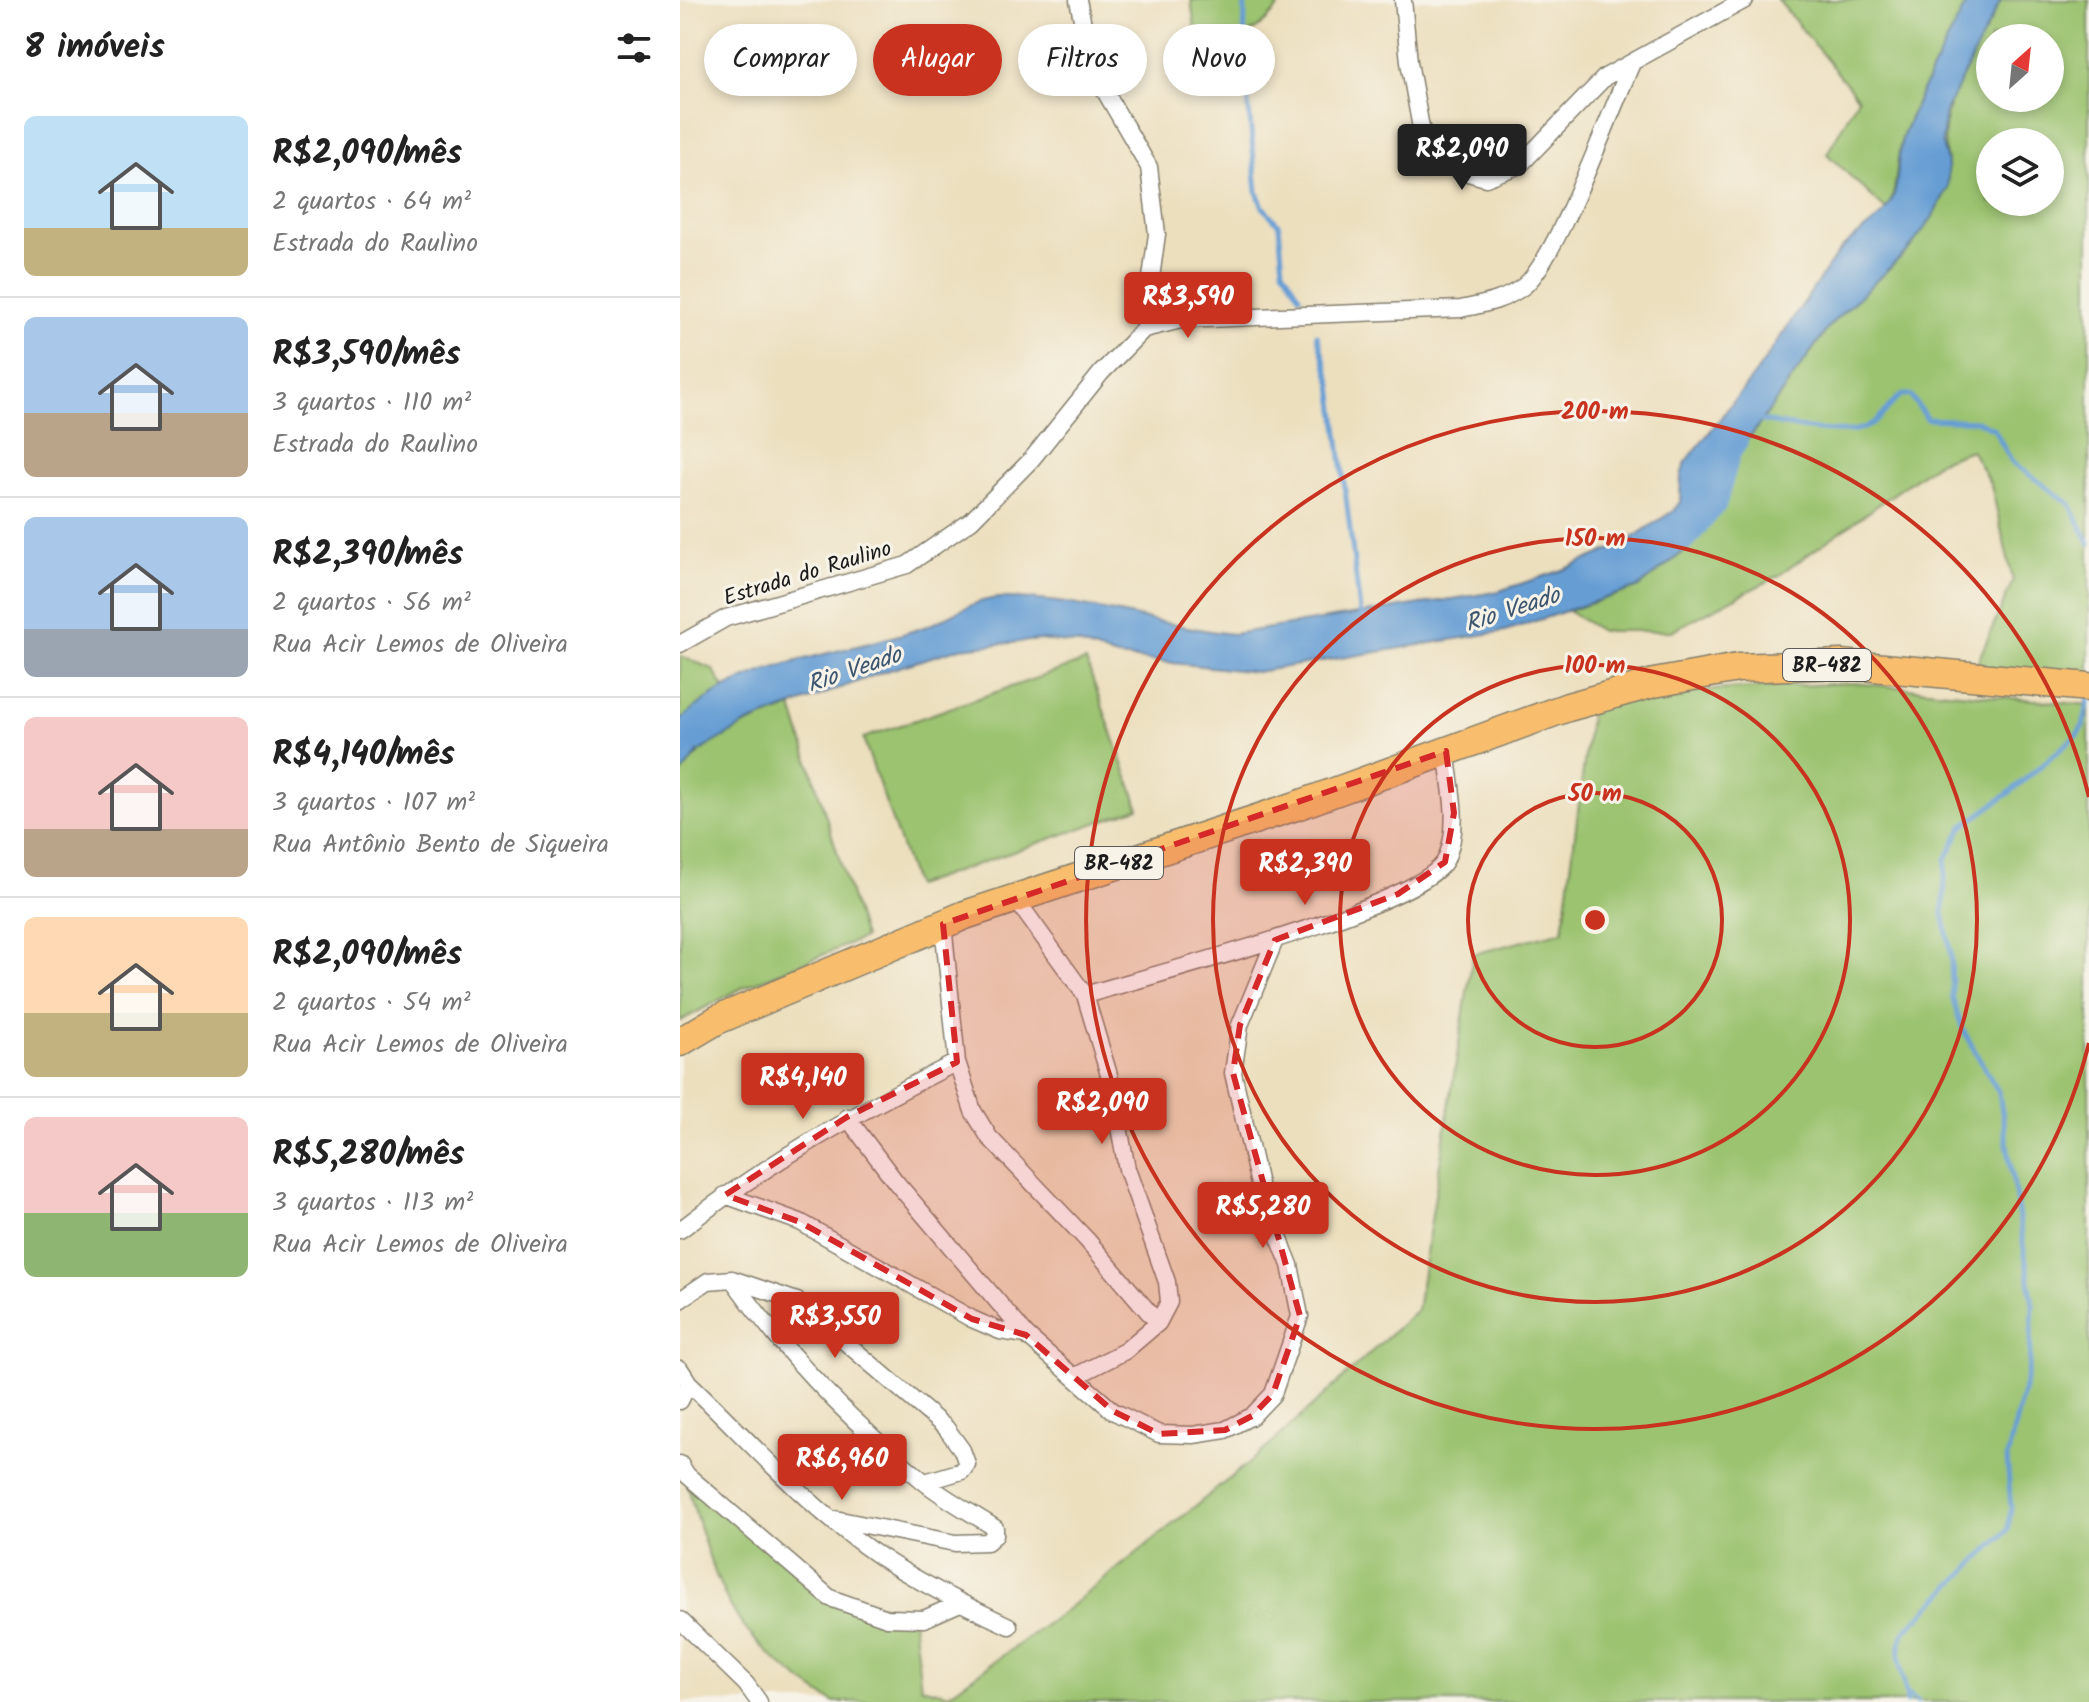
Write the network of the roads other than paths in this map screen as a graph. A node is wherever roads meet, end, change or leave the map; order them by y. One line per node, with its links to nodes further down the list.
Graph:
1 (1078, 0): 5 (street)
2 (1403, 0): 4 (street)
3 (1745, 0): 4 (street)
4 (1632, 63): 5 (street)
5 (1144, 329): 6 (street, Estrada do Raulino)
6 (680, 644)
7 (2089, 687): 8 (highway, BR-482)
8 (1446, 751): 9 (highway, BR-482); 11 (street)
9 (1015, 898): 10 (highway, BR-482); 12 (street)
10 (943, 924): 13 (highway, BR-482); 14 (street)
11 (1275, 940): 12 (street); 23 (street)
12 (1085, 995): 20 (street)
13 (680, 1042)
14 (957, 1062): 15 (street); 20 (street)
15 (847, 1117): 16 (street); 21 (street)
16 (725, 1195): 17 (street); 21 (street)
17 (680, 1230)
18 (732, 1279): 19 (street); 26 (street); 26 (street)
19 (680, 1300)
20 (1158, 1323): 23 (street)
21 (1026, 1335): 23 (street)
22 (685, 1376): 24 (street); 27 (street)
23 (1076, 1376)
24 (680, 1401)
25 (680, 1464): 28 (street)
26 (925, 1482): 27 (street)
27 (830, 1518): 28 (street)
28 (960, 1603): 30 (street)
29 (680, 1620): 31 (street)
30 (1009, 1626)
31 (759, 1702)

